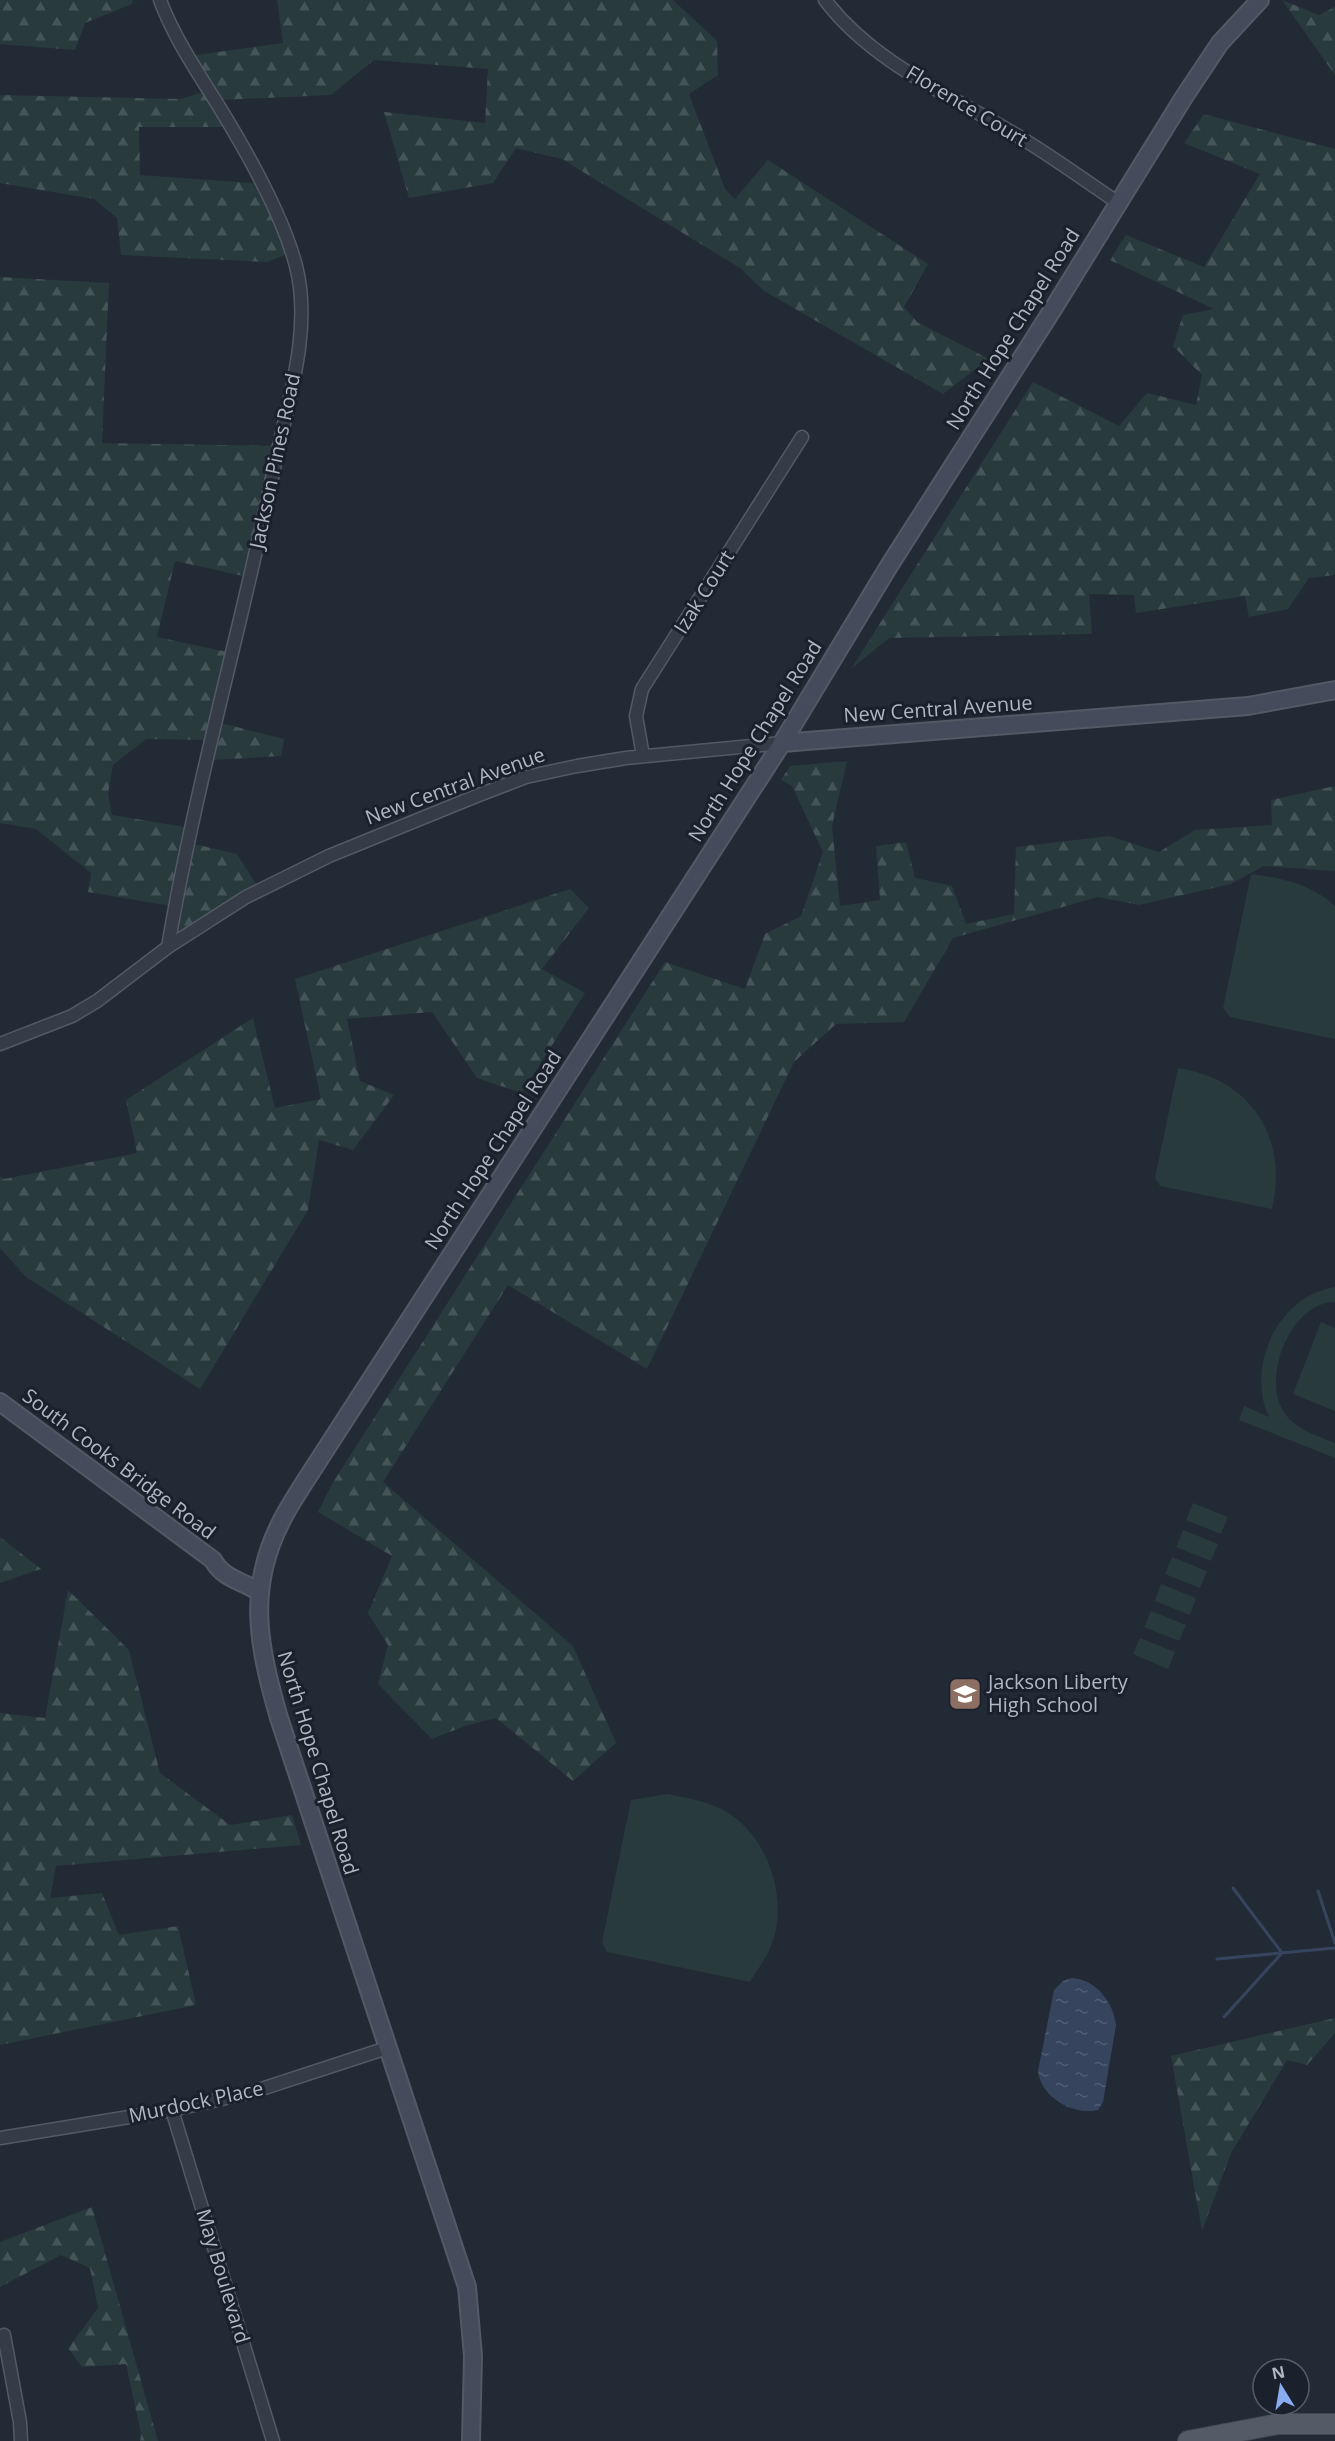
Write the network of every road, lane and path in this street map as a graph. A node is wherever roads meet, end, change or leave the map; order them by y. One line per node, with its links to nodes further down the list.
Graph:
1 (160, 0): 9 (street, Jackson Pines Road)
2 (825, 0): 4 (street, Florence Court)
3 (1260, 0): 4 (main road, North Hope Chapel Road)
4 (1117, 202): 7 (main road, North Hope Chapel Road)
5 (802, 437): 8 (street, Izak Court)
6 (1335, 690): 7 (main road, New Central Avenue)
7 (782, 742): 8 (street, New Central Avenue); 12 (main road, North Hope Chapel Road)
8 (643, 756): 9 (street, New Central Avenue)
9 (168, 947): 10 (street, New Central Avenue)
10 (0, 1044)
11 (0, 1402): 12 (main road, South Cooks Bridge Road)
12 (253, 1588): 13 (main road, North Hope Chapel Road)
13 (387, 2048): 14 (street, Murdock Place); 20 (main road, North Hope Chapel Road)
14 (172, 2110): 15 (street, Murdock Place); 19 (street, May Boulevard)
15 (0, 2138)
16 (4, 2335): 18 (street)
17 (1335, 2424): 21 (main road)
18 (21, 2441)
19 (273, 2441)
20 (471, 2441)
21 (1188, 2441)

